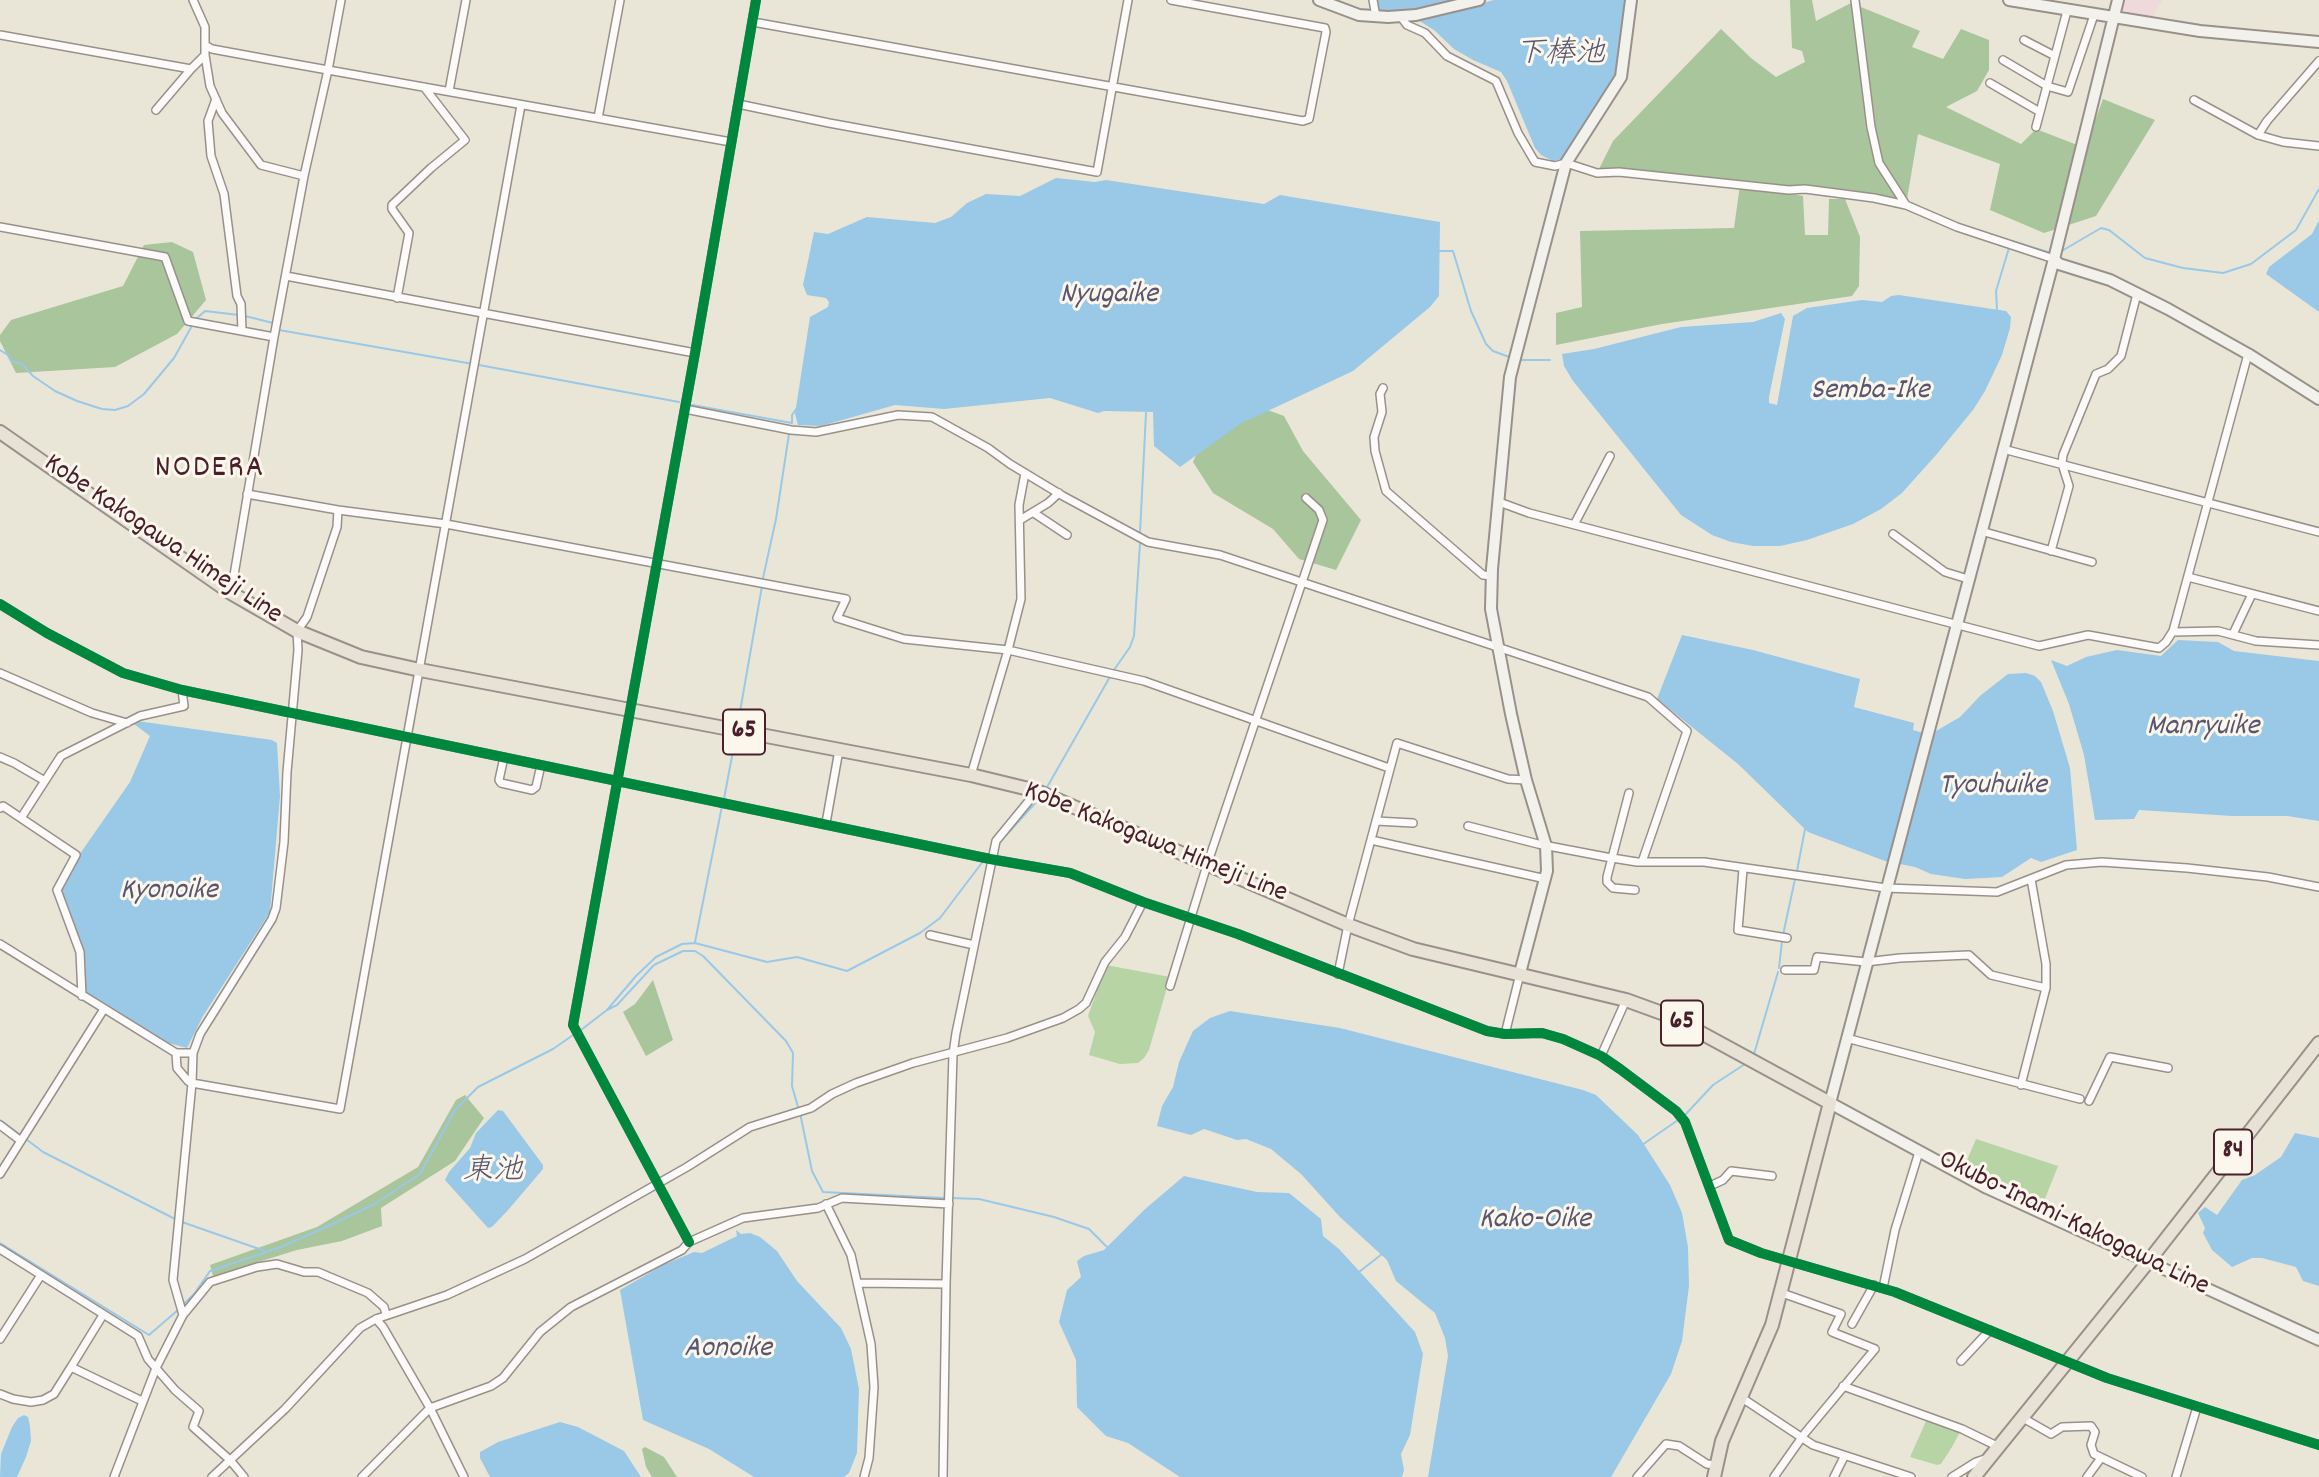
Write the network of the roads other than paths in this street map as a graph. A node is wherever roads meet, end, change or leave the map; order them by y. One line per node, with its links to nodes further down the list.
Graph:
1 (193, 0): 24 (street)
2 (341, 0): 30 (street)
3 (466, 0): 35 (street)
4 (620, 0): 42 (street)
5 (756, 0): 20 (street)
6 (1128, 0): 32 (street)
7 (1171, 0): 32 (street)
8 (1319, 0): 17 (main road)
9 (1373, 0): 17 (street)
10 (1479, 0): 18 (main road)
11 (1631, 0): 47 (main road)
12 (1855, 0): 49 (street)
13 (2009, 0): 15 (main road)
14 (2119, 0): 19 (main road)
15 (2067, 11): 16 (main road); 26 (street)
16 (2094, 15): 19 (main road); 33 (street)
17 (1376, 17): 18 (main road)
18 (1401, 17): 47 (street)
19 (2113, 18): 23 (main road); 51 (main road)
20 (753, 22): 32 (street); 38 (street)
21 (0, 35): 29 (street)
22 (2024, 40): 26 (street)
23 (2319, 42)
24 (205, 45): 25 (street); 30 (street)
25 (205, 55): 29 (street); 36 (street)
26 (2055, 56): 33 (street)
27 (2003, 60): 33 (street)
28 (2319, 61): 44 (street)
29 (191, 69): 40 (street)
30 (328, 70): 34 (street); 48 (street)
31 (1990, 83): 41 (street)
32 (1113, 85): 38 (street)
33 (2047, 86): 41 (street)
34 (424, 87): 35 (street); 54 (street)
35 (449, 91): 39 (street)
36 (216, 99): 48 (street); 56 (street)
37 (2193, 100): 44 (street)
38 (738, 104): 45 (street)
39 (521, 105): 42 (street); 55 (street)
40 (156, 110)
41 (2040, 112): 43 (street)
42 (598, 118): 45 (street)
43 (2036, 127)
44 (2258, 135): 46 (street)
45 (731, 142): 58 (street)
46 (2319, 146)
47 (1566, 163): 49 (street); 71 (main road)
48 (304, 176): 52 (street)
49 (1906, 205): 51 (street)
50 (0, 227): 56 (street)
51 (2054, 259): 53 (main road); 64 (main road)
52 (286, 276): 54 (street); 57 (street)
53 (2137, 294): 59 (main road); 66 (street)
54 (397, 298): 55 (street)
55 (484, 315): 58 (street); 77 (street)
56 (242, 331): 57 (street)
57 (274, 337): 69 (street)
58 (695, 353): 62 (street)
59 (2248, 354): 61 (main road); 72 (street)
60 (1383, 388): 85 (street)
61 (2319, 399)
62 (685, 409): 67 (street); 83 (street)
63 (0, 432): 89 (main road, Kobe Kakogawa Himeji Line / 65)
64 (2003, 449): 66 (street); 78 (main road)
65 (1610, 456): 76 (street)
66 (2062, 464): 72 (street); 82 (street)
67 (1025, 473): 68 (street); 75 (street)
68 (1059, 493): 74 (street); 88 (street)
69 (247, 494): 73 (street); 89 (street)
70 (1306, 498): 88 (street)
71 (1499, 502): 76 (street); 85 (main road)
72 (2207, 502): 79 (street); 86 (street)
73 (338, 510): 77 (street); 94 (street)
74 (1034, 513): 75 (street); 81 (street)
75 (1020, 520): 99 (street)
76 (1575, 523): 93 (street)
77 (446, 524): 83 (street); 100 (street)
78 (1981, 531): 82 (street); 87 (main road)
79 (2319, 532)
80 (1893, 534): 87 (street)
81 (1067, 535)
82 (2051, 551): 84 (street)
83 (656, 562): 99 (street); 103 (street)
84 (2092, 562)
85 (1492, 576): 98 (main road)
86 (2188, 577): 90 (street); 95 (street)
87 (1968, 579): 93 (main road)
88 (1302, 583): 98 (street); 105 (street)
89 (231, 593): 94 (main road, Kobe Kakogawa Himeji Line / 65)
90 (2252, 594): 92 (street); 96 (street)
91 (0, 604): 102 (street)
92 (2319, 611)
93 (1956, 624): 95 (street); 135 (main road)
94 (297, 631): 100 (main road, Kobe Kakogawa Himeji Line / 65); 104 (street)
95 (2173, 632): 96 (street)
96 (2233, 634): 97 (street)
97 (2319, 645)
98 (1497, 647): 114 (main road); 129 (street)
99 (1008, 650): 105 (street); 113 (street)
100 (420, 670): 103 (main road, Kobe Kakogawa Himeji Line / 65); 107 (street)
101 (0, 673): 106 (street)
102 (182, 690): 104 (street); 106 (street)
103 (629, 711): 108 (main road, Kobe Kakogawa Himeji Line / 65); 116 (street)
104 (294, 712): 107 (street); 157 (street)
105 (1257, 720): 112 (street); 130 (street)
106 (128, 723): 115 (street)
107 (408, 736): 110 (street); 161 (street)
108 (839, 750): 113 (main road, Kobe Kakogawa Himeji Line / 65); 122 (street)
109 (0, 757): 115 (street)
110 (504, 757): 111 (street); 111 (street)
111 (541, 765): 116 (street)
112 (1389, 768): 114 (street); 121 (street)
113 (971, 775): 117 (main road, Kobe Kakogawa Himeji Line / 65)
114 (1526, 780): 126 (main road)
115 (45, 781): 120 (street)
116 (617, 781): 122 (street); 171 (street)
117 (1037, 791): 128 (street); 130 (main road, Kobe Kakogawa Himeji Line / 65)
118 (1629, 793): 127 (street)
119 (1, 806): 120 (street)
120 (21, 818): 150 (street)
121 (1376, 821): 123 (street); 125 (street)
122 (826, 823): 128 (street)
123 (1413, 823)
124 (1468, 825): 126 (street)
125 (1371, 840): 132 (street); 139 (street)
126 (1546, 846): 127 (street); 132 (main road)
127 (1611, 858): 129 (street); 136 (street)
128 (990, 859): 137 (street); 143 (street)
129 (1642, 862): 131 (street)
130 (1207, 864): 138 (street); 139 (main road, Kobe Kakogawa Himeji Line / 65)
131 (1742, 869): 135 (street); 141 (street)
132 (1546, 879): 146 (main road)
133 (2031, 879): 134 (street); 135 (street); 149 (street)
134 (2319, 887)
135 (1885, 888): 144 (main road)
136 (1635, 890)
137 (1143, 902): 138 (street); 158 (street)
138 (1190, 918): 147 (street); 148 (street)
139 (1348, 925): 146 (main road, Kobe Kakogawa Himeji Line / 65); 147 (street)
140 (929, 935): 143 (street)
141 (1787, 938)
142 (0, 944): 150 (street)
143 (974, 945): 158 (street)
144 (1866, 962): 145 (street); 149 (street); 154 (main road)
145 (1785, 970)
146 (1520, 973): 151 (main road, Kobe Kakogawa Himeji Line / 65); 153 (street)
147 (1338, 974): 153 (street)
148 (1170, 986)
149 (2046, 988): 162 (street)
150 (82, 996): 152 (street)
151 (1626, 1000): 159 (street); 165 (main road, Kobe Kakogawa Himeji Line / 65)
152 (104, 1009): 156 (street); 167 (street)
153 (1506, 1034): 159 (street)
154 (1846, 1038): 162 (street); 165 (main road)
155 (2319, 1043): 178 (main road, 84)
156 (176, 1053): 157 (street); 161 (street)
157 (193, 1053): 161 (street)
158 (953, 1054): 171 (street); 173 (street)
159 (1601, 1056): 172 (street)
160 (2168, 1068): 164 (street)
161 (192, 1083): 187 (street)
162 (2021, 1085): 163 (street)
163 (2080, 1099)
164 (2089, 1101)
165 (1830, 1103): 168 (main road, Okubo-Inami-Kakogawa Line); 177 (main road)
166 (0, 1125): 167 (street)
167 (21, 1141): 169 (street)
168 (1919, 1152): 178 (main road, Okubo-Inami-Kakogawa Line); 183 (street)
169 (0, 1174)
170 (1772, 1175): 172 (street)
171 (658, 1184): 175 (street); 185 (street)
172 (1710, 1186): 177 (street)
173 (949, 1200): 174 (street); 181 (street)
174 (826, 1204): 175 (street); 180 (street)
175 (689, 1242): 202 (street)
176 (0, 1249): 179 (street)
177 (1790, 1261): 182 (street); 184 (main road)
178 (2148, 1262): 192 (main road, Okubo-Inami-Kakogawa Line); 194 (main road, 84)
179 (41, 1275): 186 (street); 191 (street)
180 (858, 1283): 181 (street); 217 (street)
181 (946, 1284): 218 (street)
182 (1874, 1285): 183 (street); 189 (street)
183 (1883, 1288): 190 (street)
184 (1782, 1293): 197 (street); 199 (main road)
185 (386, 1314): 187 (street); 188 (street)
186 (103, 1315): 195 (street); 196 (street)
187 (183, 1315): 196 (street)
188 (376, 1319): 202 (street); 210 (street)
189 (1852, 1324)
190 (1990, 1330): 193 (street); 194 (street)
191 (0, 1339)
192 (2319, 1340)
193 (1961, 1361)
194 (2066, 1363): 201 (street); 203 (main road, 84)
195 (71, 1367): 198 (street); 200 (street)
196 (156, 1368): 200 (street); 210 (street)
197 (1843, 1386): 204 (street); 206 (street)
198 (0, 1394)
199 (1742, 1398): 204 (street); 211 (main road)
200 (142, 1401): 212 (street)
201 (2197, 1407): 205 (street); 227 (street)
202 (430, 1409): 215 (street); 216 (street)
203 (2023, 1418): 206 (main road, 84); 209 (street)
204 (1803, 1437): 207 (street); 220 (street)
205 (2319, 1445)
206 (2000, 1447): 208 (main road, 84)
207 (1844, 1457): 221 (street); 222 (street)
208 (1991, 1458): 223 (street); 224 (main road, 84)
209 (2101, 1458): 225 (street); 226 (street)
210 (230, 1460): 213 (street); 214 (street)
211 (1714, 1471): 219 (street)
212 (114, 1477)
213 (212, 1477)
214 (244, 1477)
215 (362, 1477)
216 (464, 1477)
217 (864, 1477)
218 (943, 1477)
219 (1637, 1477)
220 (1774, 1477)
221 (1834, 1477)
222 (1912, 1477)
223 (1952, 1477)
224 (1974, 1477)
225 (2087, 1477)
226 (2142, 1477)
227 (2176, 1477)

